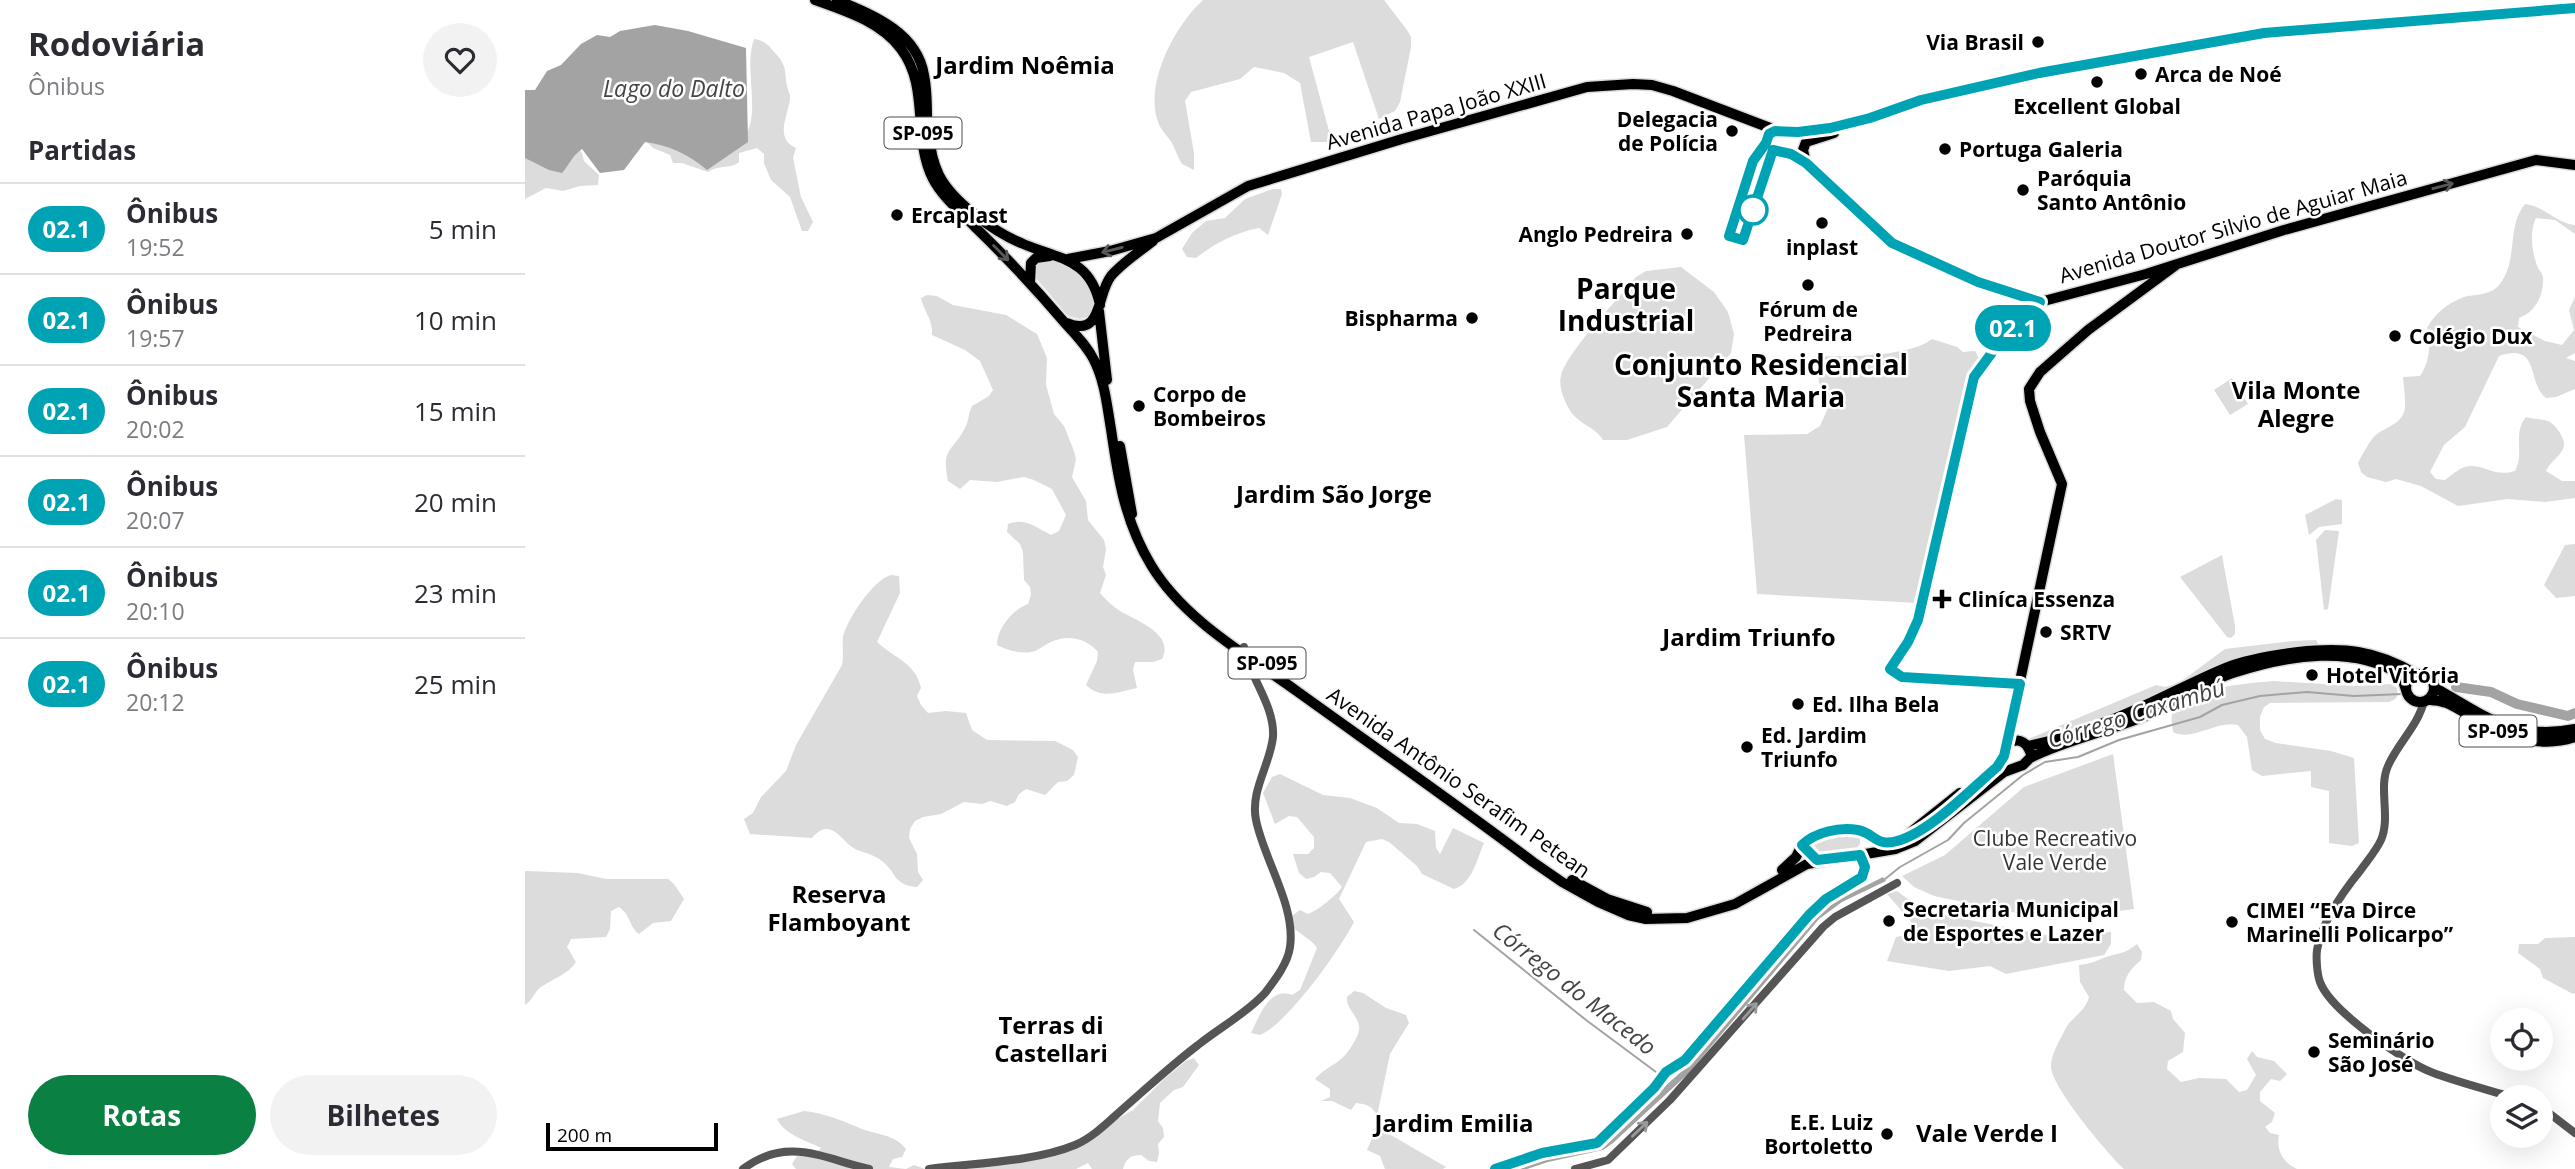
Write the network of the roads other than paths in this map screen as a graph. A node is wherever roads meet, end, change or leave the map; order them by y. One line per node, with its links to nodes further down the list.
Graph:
1 (815, 0): 15 (main road, SP-095, one-way to 15)
2 (837, 0): 13 (main road, SP-095)
3 (2529, 6): 4 (main road, Avenida Papa João XXIII); 6 (main road, Avenida Papa João XXIII)
4 (2575, 8)
5 (1737, 115): 7 (main road, Avenida Papa João XXIII); 8 (main road, Avenida Papa João XXIII); 12 (main road, Avenida Papa João XXIII)
6 (1870, 118): 7 (main road, Avenida Papa João XXIII); 10 (main road, Avenida Papa João XXIII)
7 (1780, 132): 8 (main road); 9 (main road)
8 (1766, 140): 9 (main road, Avenida Papa João XXIII)
9 (1780, 150): 10 (main road, Avenida Doutor Silvio de Aguiar Maia)
10 (1806, 163): 14 (main road, Avenida Doutor Silvio de Aguiar Maia)
11 (2575, 165): 14 (main road, Avenida Doutor Silvio de Aguiar Maia, one-way to 11)
12 (1156, 238): 13 (main road, Avenida Papa João XXIII, one-way to 13); 16 (main road, Avenida Papa João XXIII)
13 (1063, 257): 15 (main road, Avenida Papa João XXIII); 16 (main road, SP-095)
14 (2147, 279): 25 (main road, Avenida Doutor Silvio de Aguiar Maia)
15 (1030, 282): 17 (main road, SP-095)
16 (1099, 308): 17 (main road); 18 (main road, Avenida Antônio Serafim Petean / SP-095)
17 (1064, 322): 18 (main road, Avenida Antônio Serafim Petean / SP-095)
18 (1245, 651): 19 (main road, Avenida Antônio Serafim Petean / SP-095); 21 (street); 34 (main road, Avenida Antônio Serafim Petean / SP-095)
19 (1259, 664): 21 (street); 36 (main road, Avenida Antônio Serafim Petean / SP-095)
20 (2416, 674): 22 (main road, SP-095); 23 (main road); 29 (main road, SP-095)
21 (1253, 676): 44 (street)
22 (2434, 687): 24 (main road); 26 (main road, SP-095)
23 (2406, 690): 24 (main road, SP-095); 31 (main road, SP-095)
24 (2426, 701): 27 (main road, SP-095); 38 (street)
25 (2013, 715): 28 (main road); 30 (main road)
26 (2575, 729)
27 (2575, 737)
28 (2017, 740): 29 (main road); 30 (main road)
29 (2028, 746): 31 (main road)
30 (2005, 751): 32 (main road); 33 (main road, SP-095)
31 (2030, 758): 32 (main road, SP-095)
32 (2015, 766): 35 (main road, Avenida Antônio Serafim Petean / SP-095)
33 (1865, 834): 34 (main road, SP-095); 35 (main road)
34 (1802, 845): 36 (main road)
35 (1860, 855): 36 (main road, Avenida Antônio Serafim Petean / SP-095); 41 (street)
36 (1817, 860)
37 (1897, 883): 46 (street, one-way to 37)
38 (2490, 1090)
39 (2553, 1116): 40 (street)
40 (2575, 1133)
41 (1505, 1167): 45 (street)
42 (743, 1169): 43 (street)
43 (869, 1169)
44 (929, 1169)
45 (1495, 1169)
46 (1575, 1169)

